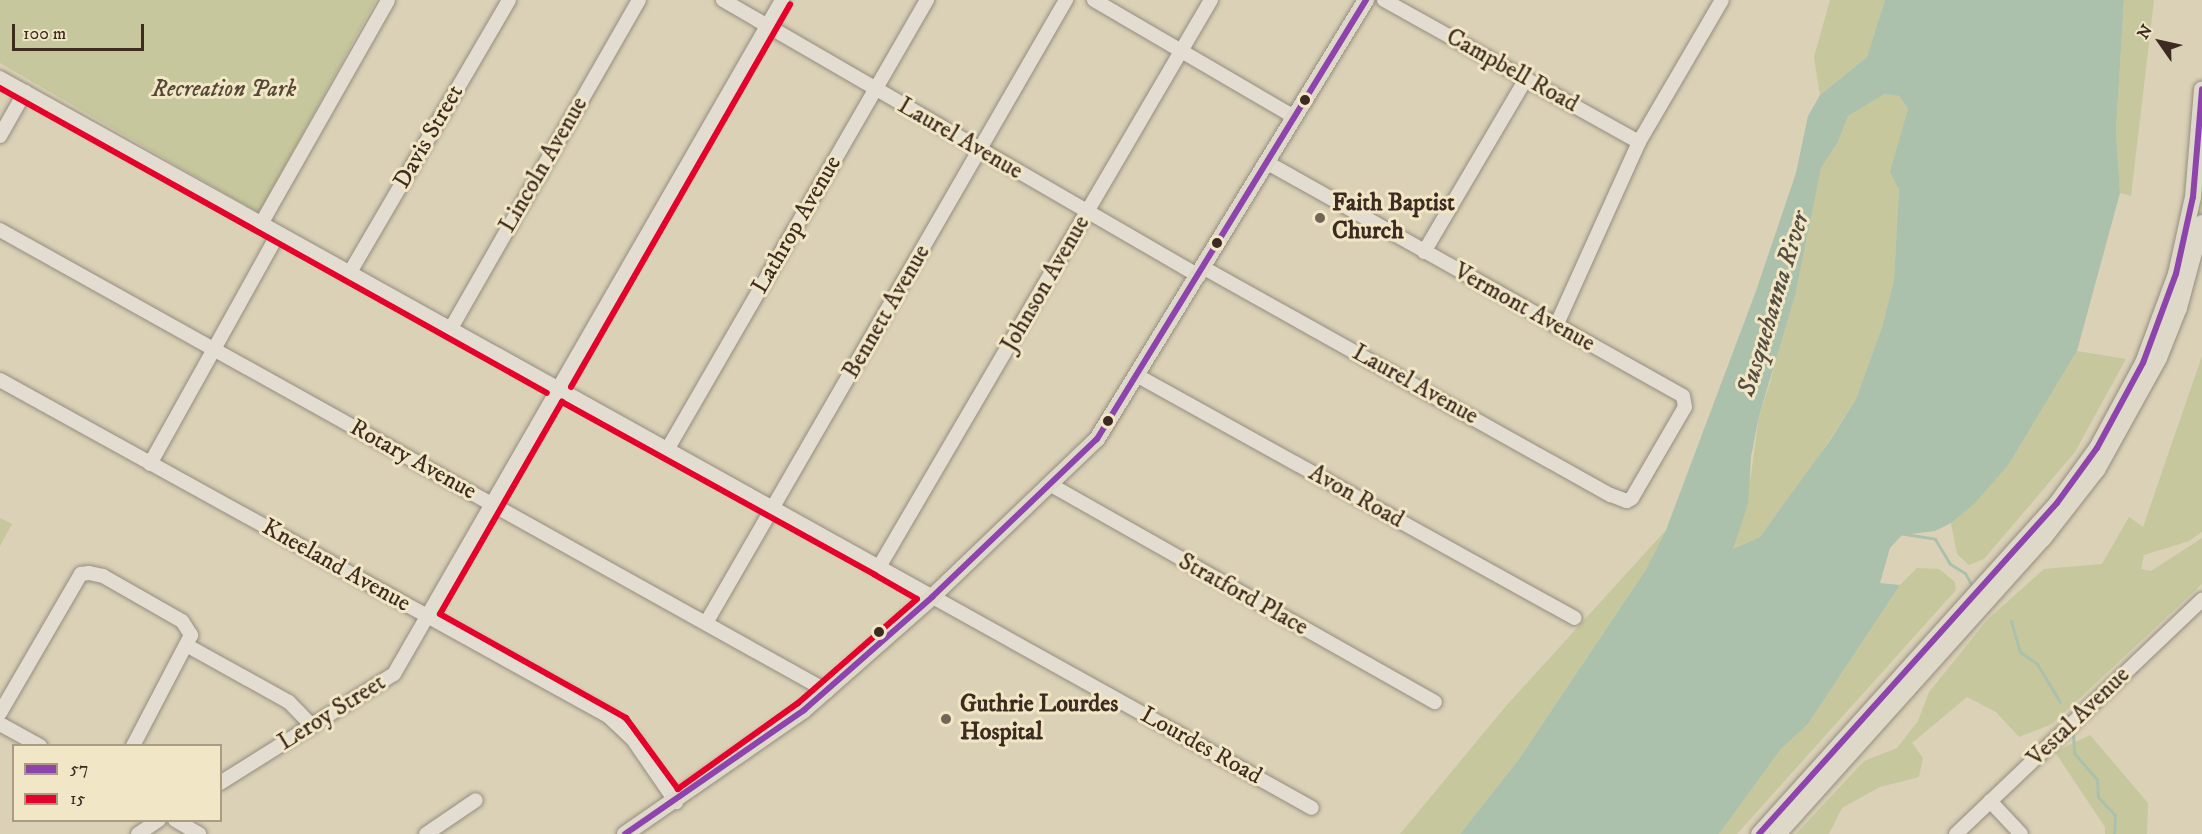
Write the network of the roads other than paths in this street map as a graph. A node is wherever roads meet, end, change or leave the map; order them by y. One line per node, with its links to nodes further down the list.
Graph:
1 (388, 0): 27 (street)
2 (509, 0): 32 (street, Davis Street)
3 (639, 0): 34 (street, Lincoln Avenue)
4 (723, 0): 13 (street, Laurel Avenue)
5 (782, 0): 13 (street, Leroy Street)
6 (927, 0): 17 (street, Lathrop Avenue)
7 (1066, 0): 23 (street, Bennett Avenue)
8 (1094, 0): 14 (street)
9 (1211, 0): 14 (street, Johnson Avenue)
10 (1366, 0): 20 (main road)
11 (1384, 0): 16 (street, Campbell Road)
12 (1722, 0): 22 (street)
13 (767, 26): 17 (street, Laurel Avenue); 38 (street, Leroy Street)
14 (1181, 51): 20 (street); 25 (street, Johnson Avenue)
15 (0, 78): 19 (street, Lourdes Road)
16 (1526, 79): 22 (street, Campbell Road); 30 (street)
17 (875, 89): 23 (street, Laurel Avenue); 40 (street, Lathrop Avenue)
18 (2202, 89): 70 (main road)
19 (25, 92): 21 (street); 27 (street, Lourdes Road)
20 (1294, 117): 24 (main road)
21 (0, 136)
22 (1640, 142): 33 (street)
23 (980, 150): 25 (street, Laurel Avenue); 44 (street, Bennett Avenue)
24 (1267, 163): 30 (street, Vermont Avenue); 31 (main road)
25 (1087, 212): 31 (street, Laurel Avenue); 45 (street, Johnson Avenue)
26 (2202, 223): 71 (main road)
27 (261, 225): 29 (street, Lourdes Road)
28 (0, 230): 35 (street, Rotary Avenue)
29 (278, 234): 32 (street, Lourdes Road); 35 (street)
30 (1424, 252): 33 (street, Vermont Avenue)
31 (1201, 272): 36 (main road); 39 (street, Laurel Avenue)
32 (349, 274): 34 (street, Lourdes Road)
33 (1556, 326): 39 (street, Vermont Avenue)
34 (450, 330): 38 (street, Lourdes Road)
35 (214, 350): 41 (street); 43 (street, Rotary Avenue)
36 (1138, 376): 42 (main road); 49 (street, Avon Road)
37 (0, 380): 41 (street, Kneeland Avenue)
38 (559, 390): 40 (street, Lourdes Road); 43 (street, Leroy Street)
39 (1685, 401)
40 (667, 450): 44 (street, Lourdes Road)
41 (150, 464): 48 (street, Kneeland Avenue)
42 (1051, 485): 46 (main road); 53 (street, Stratford Place)
43 (493, 505): 48 (street, Leroy Street); 50 (street, Rotary Avenue)
44 (771, 508): 45 (street, Lourdes Road); 50 (street, Bennett Avenue)
45 (879, 567): 46 (street, Lourdes Road)
46 (932, 597): 52 (main road); 63 (street, Lourdes Road)
47 (2199, 608): 61 (street, Vestal Avenue)
48 (429, 617): 56 (street, Leroy Street); 62 (street, Kneeland Avenue)
49 (1574, 618)
50 (706, 623): 52 (street, Rotary Avenue)
51 (188, 646): 54 (street); 56 (street); 58 (street)
52 (827, 691): 62 (main road)
53 (1435, 702)
54 (0, 713)
55 (0, 724): 57 (street)
56 (312, 726): 59 (street, Leroy Street)
57 (36, 744)
58 (134, 744)
59 (222, 782)
60 (477, 800): 68 (street)
61 (1990, 801): 72 (street, Vestal Avenue); 73 (street)
62 (676, 802): 69 (main road)
63 (1312, 808)
64 (156, 822): 66 (street)
65 (179, 822): 67 (street)
66 (138, 834)
67 (200, 834)
68 (426, 834)
69 (625, 834)
70 (1759, 834)
71 (1778, 834)
72 (1956, 834)
73 (2021, 834)

